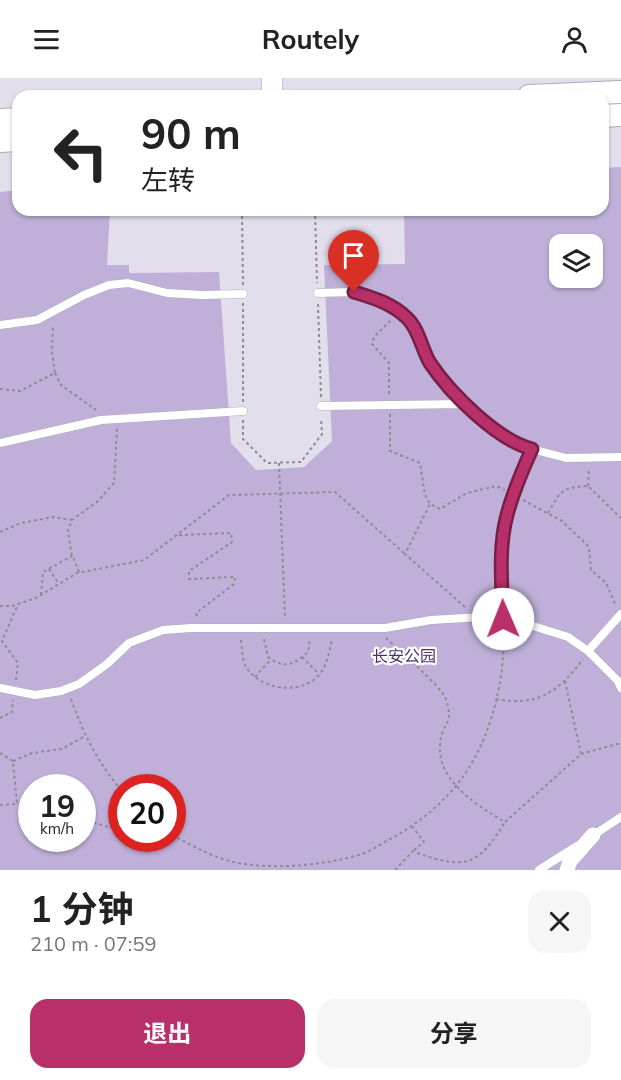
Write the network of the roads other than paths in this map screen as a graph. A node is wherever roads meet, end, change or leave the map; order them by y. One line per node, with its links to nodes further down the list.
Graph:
1 (318, 293): 4 (lane)
2 (243, 294): 3 (lane)
3 (0, 325)
4 (464, 404): 5 (lane); 8 (lane)
5 (321, 406)
6 (243, 411): 7 (lane)
7 (0, 443)
8 (532, 449): 9 (lane); 11 (lane)
9 (621, 457)
10 (621, 614): 12 (lane)
11 (503, 619): 12 (lane); 13 (lane)
12 (588, 651): 14 (lane)
13 (0, 688)
14 (621, 688)
15 (621, 817): 16 (lane)
16 (593, 835): 17 (lane); 18 (street)
17 (539, 870)
18 (567, 870)

